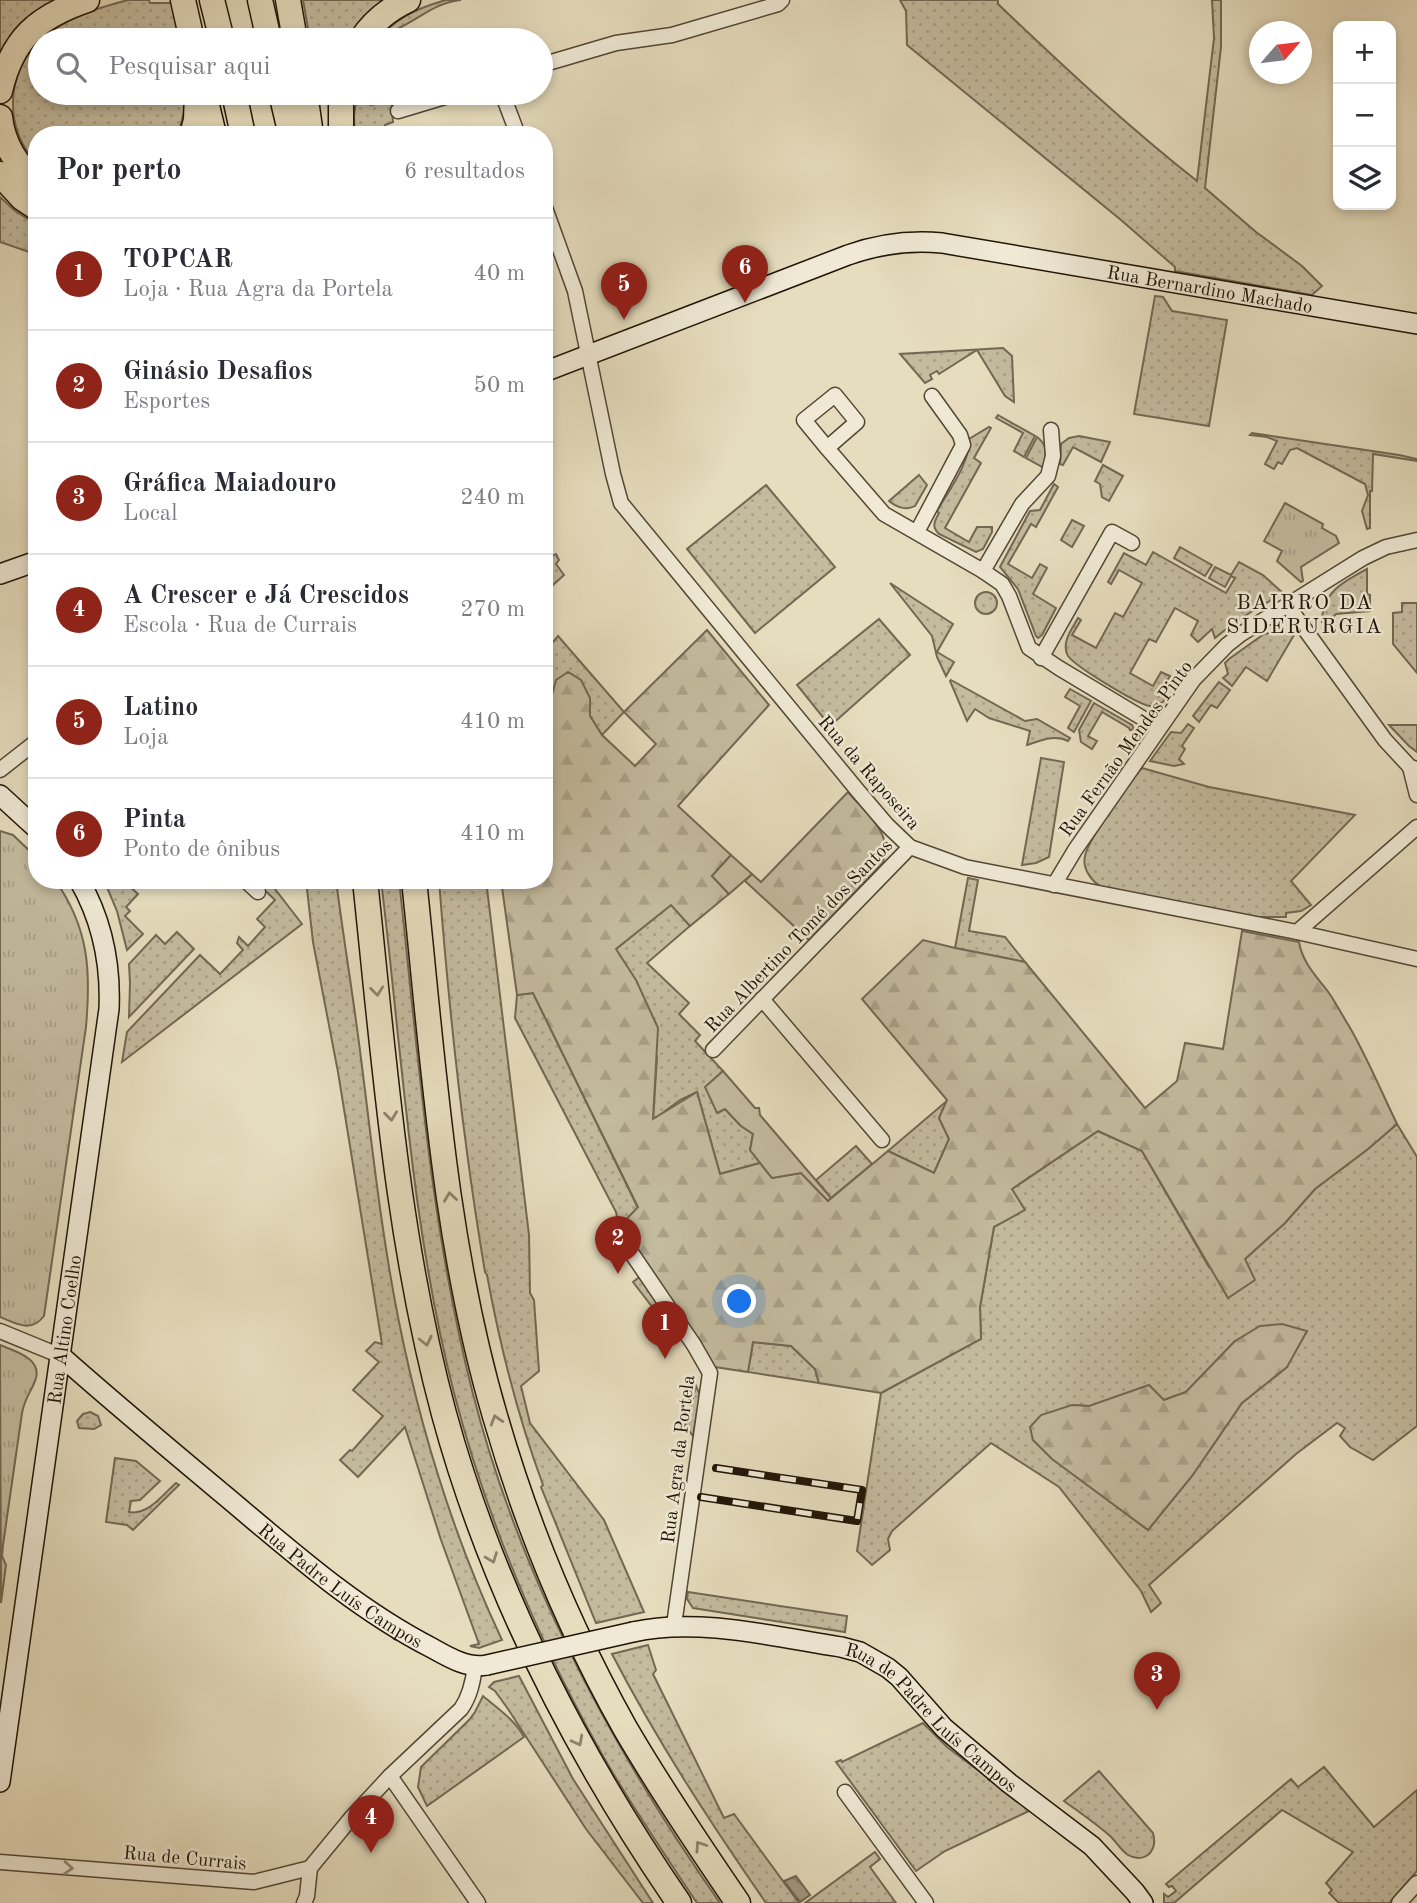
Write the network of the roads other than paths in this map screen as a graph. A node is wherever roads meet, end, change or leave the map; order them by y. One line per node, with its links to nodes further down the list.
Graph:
1 (87, 0): 8 (highway)
2 (183, 0): 9 (highway)
3 (212, 0): 10 (highway)
4 (260, 0): 11 (highway)
5 (288, 0): 12 (highway)
6 (408, 0): 13 (highway)
7 (782, 0): 15 (street)
8 (33, 28)
9 (189, 28)
10 (219, 28)
11 (266, 28)
12 (293, 28)
13 (371, 28)
14 (28, 34): 16 (highway)
15 (553, 62)
16 (0, 91)
17 (197, 105): 27 (highway)
18 (207, 105): 28 (highway)
19 (237, 105): 29 (highway)
20 (284, 105): 30 (highway)
21 (307, 105): 31 (highway)
22 (341, 105): 32 (highway)
23 (418, 105): 25 (street)
24 (507, 105): 33 (street)
25 (398, 111)
26 (0, 117): 35 (highway)
27 (194, 126)
28 (212, 126)
29 (241, 126)
30 (289, 126)
31 (310, 126)
32 (341, 126)
33 (515, 126)
34 (0, 174): 36 (highway)
35 (28, 176)
36 (28, 202)
37 (553, 230): 39 (street, Rua da Raposeira)
38 (1417, 324): 39 (main road, Rua Bernardino Machado)
39 (589, 355): 40 (main road, Rua Bernardino Machado); 60 (street, Rua da Raposeira)
40 (553, 369)
41 (932, 396): 44 (street)
42 (1051, 430): 48 (street)
43 (827, 447): 44 (street)
44 (917, 533): 48 (street)
45 (1417, 540): 50 (street, Rua Fernão Mendes Pinto)
46 (1132, 543): 51 (street)
47 (28, 564): 49 (main road)
48 (983, 572): 51 (street)
49 (0, 574)
50 (1288, 606): 52 (street, Rua Fernão Mendes Pinto); 54 (street)
51 (1041, 657): 52 (street)
52 (1159, 728): 61 (street, Rua Fernão Mendes Pinto)
53 (28, 748): 55 (street)
54 (1414, 768): 56 (street)
55 (0, 770)
56 (1417, 795)
57 (0, 796): 58 (main road)
58 (28, 821)
59 (1417, 827): 68 (street)
60 (910, 847): 61 (street, Rua da Raposeira); 71 (street, Rua Albertino Tomé dos Santos)
61 (1054, 885): 68 (street, Rua da Raposeira)
62 (85, 889): 76 (main road, Rua Altino Coelho)
63 (255, 889): 67 (street)
64 (358, 889): 69 (highway)
65 (366, 889): 69 (highway)
66 (415, 889): 88 (highway, one-way to 66)
67 (258, 892)
68 (1297, 932): 70 (street, Rua da Raposeira)
69 (371, 934): 87 (highway, one-way to 87)
70 (1417, 959)
71 (762, 999): 72 (street, Rua Albertino Tomé dos Santos); 73 (street)
72 (713, 1050)
73 (882, 1140)
74 (622, 1240): 77 (street, Rua Agra da Portela)
75 (0, 1331): 76 (street)
76 (61, 1356): 78 (main road, Rua Padre Luís Campos); 80 (main road, Rua Altino Coelho)
77 (674, 1625): 78 (main road, bridge); 90 (main road, Rua de Padre Luís Campos)
78 (481, 1666): 79 (street)
79 (390, 1776): 83 (street); 86 (street)
80 (0, 1782)
81 (845, 1793): 89 (street)
82 (0, 1862): 83 (street, Rua de Currais, one-way to 83)
83 (310, 1868): 85 (street)
84 (1417, 1883): 91 (street)
85 (304, 1903)
86 (478, 1903)
87 (679, 1903)
88 (738, 1903)
89 (926, 1903)
90 (1143, 1903)
91 (1399, 1903)

